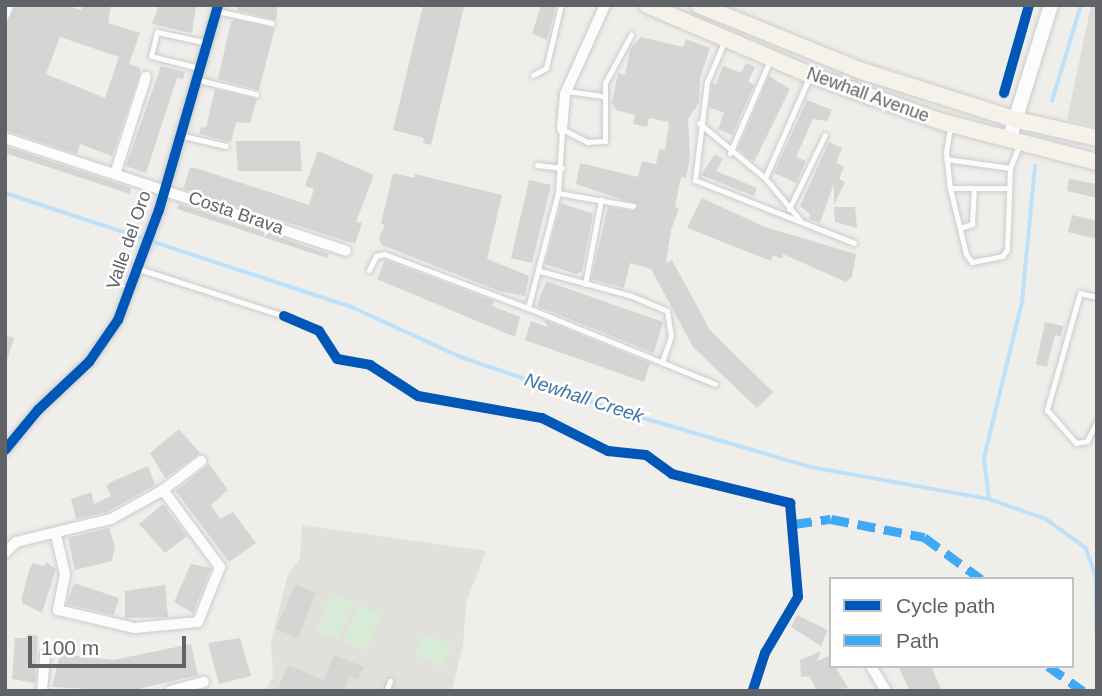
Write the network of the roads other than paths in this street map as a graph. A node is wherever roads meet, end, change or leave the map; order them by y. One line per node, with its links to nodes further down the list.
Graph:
1 (8, 5): 8 (street)
2 (561, 5): 15 (lane)
3 (605, 5): 18 (street)
4 (647, 5): 11 (main road, Newhall Avenue)
5 (699, 5): 21 (main road, Newhall Avenue)
6 (1051, 5): 21 (street)
7 (217, 8): 9 (lane); 12 (street, Valle del Oro)
8 (5, 13)
9 (272, 23)
10 (631, 35): 20 (lane)
11 (725, 39): 13 (main road, Newhall Avenue); 22 (lane)
12 (208, 43): 14 (street, Valle del Oro); 14 (lane)
13 (771, 58): 16 (main road, Newhall Avenue); 31 (lane)
14 (201, 74): 19 (lane); 25 (street, Valle del Oro)
15 (533, 75)
16 (810, 75): 23 (main road, Newhall Avenue); 38 (lane)
17 (146, 77): 37 (street)
18 (566, 90): 20 (lane); 24 (street)
19 (256, 94)
20 (602, 96): 24 (lane)
21 (1017, 120): 28 (main road, Newhall Avenue); 29 (street)
22 (699, 123): 31 (lane); 47 (lane)
23 (950, 124): 29 (main road, Newhall Avenue); 32 (lane)
24 (562, 129): 36 (lane)
25 (183, 135): 30 (lane); 42 (street, Valle del Oro)
26 (825, 135): 46 (lane)
27 (5, 138): 37 (street, Costa Brava)
28 (1097, 138)
29 (1015, 141): 33 (main road, Newhall Avenue); 35 (lane)
30 (226, 146)
31 (730, 153): 38 (lane)
32 (946, 159): 35 (lane); 39 (lane)
33 (1097, 162)
34 (537, 165): 36 (lane)
35 (1010, 168): 41 (lane)
36 (562, 169): 43 (lane)
37 (115, 174): 42 (street, Costa Brava)
38 (765, 178): 46 (lane)
39 (950, 188): 40 (lane); 49 (lane)
40 (974, 188): 41 (lane); 49 (lane)
41 (1008, 188): 49 (lane)
42 (165, 189): 51 (street, Costa Brava); 52 (street, Valle del Oro)
43 (558, 193): 44 (lane); 54 (lane)
44 (601, 200): 45 (lane); 55 (lane)
45 (633, 206)
46 (790, 208): 47 (lane); 48 (lane)
47 (786, 215): 48 (lane)
48 (801, 221): 50 (lane)
49 (960, 228)
50 (854, 243)
51 (346, 251)
52 (140, 267): 58 (lane); 62 (street, Valle del Oro)
53 (369, 270): 57 (lane)
54 (540, 271): 55 (lane); 57 (lane)
55 (585, 284): 59 (lane)
56 (1097, 297): 61 (lane)
57 (528, 308): 59 (lane)
58 (284, 316)
59 (662, 362): 60 (lane)
60 (715, 384)
61 (1097, 421)
62 (5, 450)
63 (201, 461): 64 (street)
64 (163, 490): 65 (street); 65 (street)
65 (56, 535): 66 (street)
66 (5, 553)
67 (45, 654): 71 (street)
68 (872, 668): 74 (street)
69 (390, 681): 73 (lane)
70 (204, 682): 72 (street)
71 (42, 691)
72 (170, 691)
73 (386, 691)
74 (886, 691)

